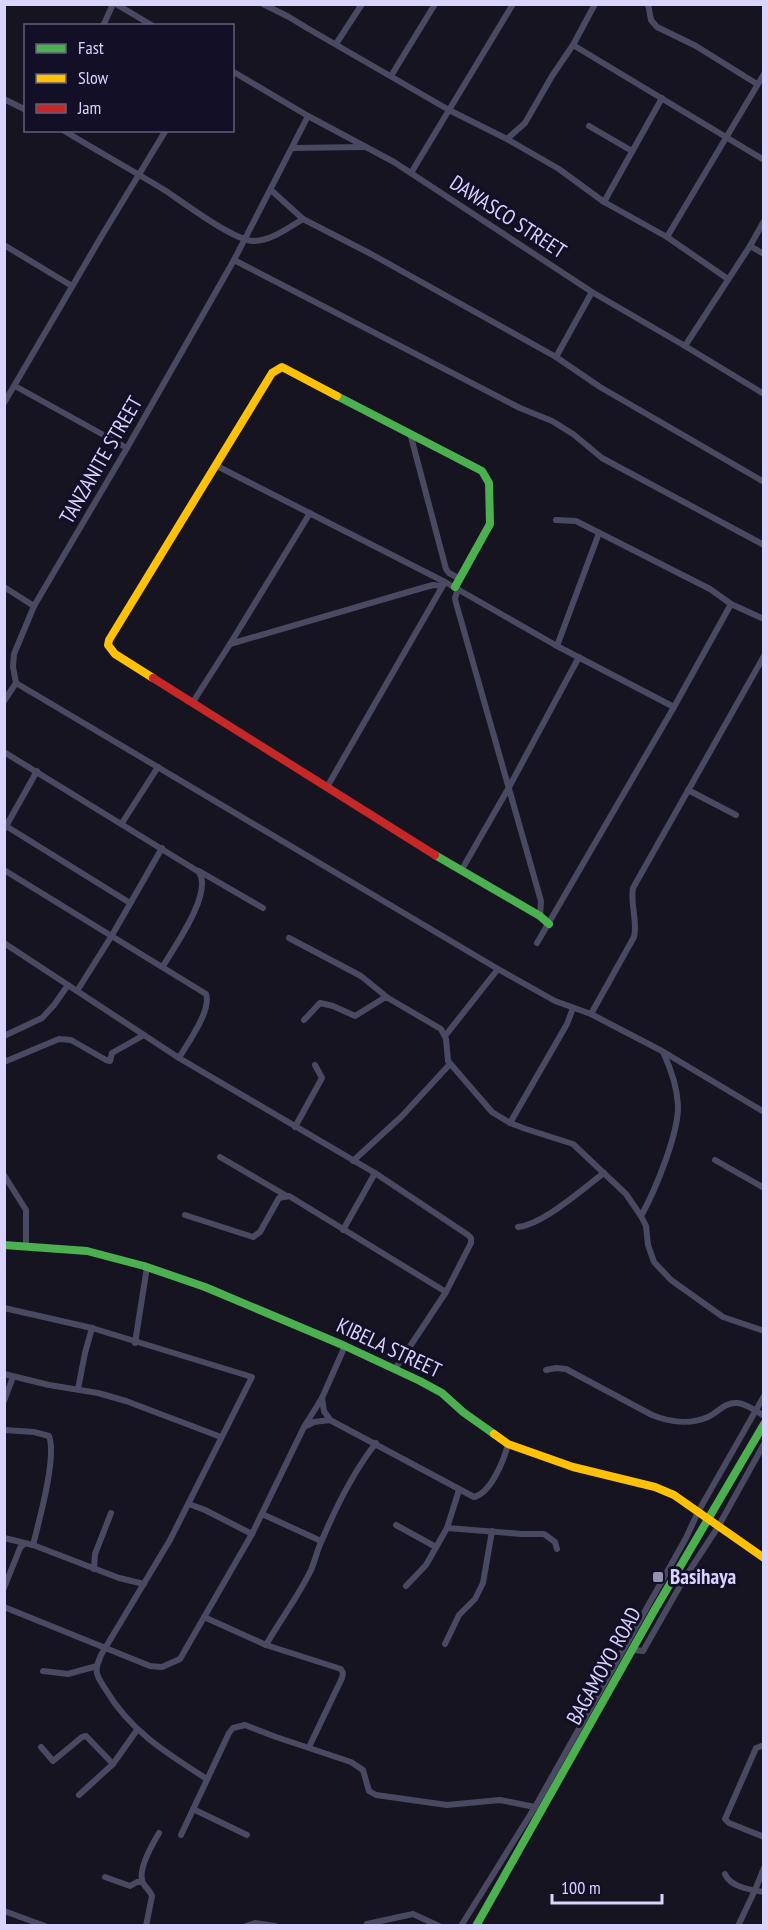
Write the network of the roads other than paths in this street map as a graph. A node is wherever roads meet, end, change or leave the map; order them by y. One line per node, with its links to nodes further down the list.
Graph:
1 (114, 4): 8 (street); 9 (street)
2 (362, 4): 10 (street)
3 (435, 4): 14 (street)
4 (513, 4): 19 (street)
5 (595, 4): 11 (street)
6 (648, 4): 15 (street)
7 (264, 5): 10 (street)
8 (104, 24)
9 (149, 24)
10 (336, 44): 14 (street)
11 (573, 45): 16 (street); 25 (street)
12 (234, 72): 20 (street, DAWASCO STREET)
13 (764, 74): 15 (street)
14 (392, 76): 19 (street)
15 (757, 84): 24 (street)
16 (662, 98): 24 (street); 28 (street)
17 (4, 99): 18 (street)
18 (24, 109)
19 (449, 110): 25 (street); 30 (street)
20 (308, 116): 26 (street, DAWASCO STREET); 27 (street, TANZANITE STREET)
21 (589, 126): 28 (street)
22 (66, 132): 31 (street)
23 (165, 132): 31 (street)
24 (727, 137): 29 (street); 36 (street)
25 (507, 139): 33 (street)
26 (367, 147): 27 (street); 30 (street, DAWASCO STREET)
27 (293, 148): 32 (street, TANZANITE STREET)
28 (632, 151): 33 (street)
29 (764, 160)
30 (411, 173): 44 (street, DAWASCO STREET)
31 (139, 175): 37 (street); 43 (street)
32 (271, 190): 34 (street); 37 (street, TANZANITE STREET)
33 (604, 202): 36 (street)
34 (303, 219): 37 (street); 46 (street)
35 (764, 221): 39 (street)
36 (667, 237): 42 (street)
37 (244, 239): 41 (street, TANZANITE STREET)
38 (4, 245): 43 (street)
39 (750, 246): 40 (street); 42 (street)
40 (764, 254)
41 (234, 260): 51 (street, TANZANITE STREET); 57 (street)
42 (728, 279): 45 (street)
43 (72, 286): 47 (street)
44 (592, 292): 45 (street, DAWASCO STREET); 46 (street)
45 (685, 346): 48 (street, DAWASCO STREET)
46 (556, 357): 53 (street)
47 (15, 386): 49 (street); 51 (street)
48 (764, 394)
49 (4, 403)
50 (410, 434): 52 (main road); 58 (street); 58 (main road)
51 (127, 448): 63 (street, TANZANITE STREET)
52 (214, 465): 54 (street); 71 (main road)
53 (764, 482)
54 (310, 513): 59 (street); 65 (street)
55 (556, 520): 56 (street)
56 (598, 533): 62 (street); 66 (street)
57 (764, 544)
58 (460, 579): 61 (main road)
59 (444, 584): 61 (street); 65 (street); 76 (street)
60 (4, 587): 63 (street)
61 (456, 588): 66 (street); 77 (street)
62 (731, 604): 64 (street); 72 (street)
63 (34, 606): 69 (street, TANZANITE STREET)
64 (764, 619)
65 (230, 644): 71 (street)
66 (557, 646): 67 (street)
67 (579, 657): 72 (street); 77 (street)
68 (764, 657): 78 (street)
69 (16, 683): 70 (street); 74 (street)
70 (4, 701)
71 (193, 702): 76 (main road)
72 (674, 707): 89 (street)
73 (4, 752): 75 (street)
74 (158, 767): 80 (street); 95 (street)
75 (37, 771): 80 (street); 81 (street)
76 (327, 787): 85 (main road)
77 (508, 789): 85 (street); 88 (street)
78 (688, 790): 79 (street); 100 (street)
79 (736, 815)
80 (122, 823): 82 (street)
81 (5, 828): 86 (street)
82 (162, 848): 83 (street); 86 (street)
83 (195, 869): 87 (street); 94 (street)
84 (4, 870): 90 (street)
85 (461, 871): 88 (main road)
86 (130, 903): 90 (street)
87 (263, 908)
88 (540, 916): 89 (main road)
89 (549, 924): 93 (street)
90 (111, 937): 94 (street); 97 (street)
91 (289, 938): 98 (street)
92 (4, 943): 96 (street)
93 (537, 943)
94 (163, 966): 106 (street)
95 (498, 969): 99 (street); 103 (street)
96 (68, 985): 97 (street); 104 (street)
97 (77, 991): 102 (street)
98 (388, 998): 101 (street); 103 (street)
99 (573, 1008): 100 (street); 111 (street)
100 (591, 1014): 105 (street)
101 (304, 1020)
102 (144, 1035): 106 (street); 107 (street)
103 (445, 1035): 108 (street)
104 (4, 1036)
105 (662, 1051): 110 (street); 122 (street)
106 (178, 1058): 112 (street)
107 (4, 1062)
108 (450, 1064): 111 (street); 115 (street)
109 (315, 1065): 112 (street)
110 (764, 1112)
111 (510, 1123): 117 (street)
112 (295, 1127): 115 (street)
113 (220, 1157): 120 (street)
114 (715, 1160): 119 (street)
115 (353, 1161): 116 (street)
116 (375, 1173): 124 (street); 128 (street)
117 (604, 1173): 122 (street); 123 (street)
118 (4, 1175): 126 (street)
119 (764, 1188)
120 (286, 1196): 121 (street); 124 (street)
121 (184, 1215)
122 (641, 1216): 131 (street)
123 (518, 1227)
124 (343, 1230): 128 (street)
125 (4, 1245): 126 (main road, KIBELA STREET)
126 (26, 1247): 127 (main road, KIBELA STREET)
127 (147, 1267): 132 (street); 133 (main road, KIBELA STREET)
128 (446, 1292): 134 (street)
129 (4, 1308): 130 (street)
130 (92, 1328): 132 (street); 138 (street)
131 (764, 1331)
132 (135, 1342): 148 (street)
133 (345, 1346): 134 (main road, KIBELA STREET); 140 (street)
134 (395, 1369): 150 (main road, KIBELA STREET)
135 (546, 1370): 142 (street)
136 (4, 1374): 137 (street)
137 (13, 1377): 138 (street); 141 (street)
138 (78, 1389): 148 (street)
139 (764, 1396): 142 (street)
140 (322, 1398): 144 (street); 146 (street)
141 (4, 1401)
142 (756, 1411): 143 (street); 154 (street)
143 (764, 1416)
144 (330, 1420): 146 (street); 149 (street)
145 (764, 1424): 157 (main road, BAGAMOYO ROAD)
146 (304, 1427): 156 (street)
147 (4, 1430): 166 (street)
148 (221, 1437): 153 (street)
149 (375, 1443): 152 (street); 164 (street)
150 (508, 1444): 152 (street); 154 (main road, KIBELA STREET)
151 (764, 1444): 159 (street)
152 (459, 1490): 160 (street)
153 (189, 1504): 162 (street); 171 (street)
154 (698, 1512): 157 (main road, KIBELA STREET); 189 (street)
155 (111, 1513): 170 (street)
156 (262, 1514): 162 (street); 164 (street)
157 (707, 1518): 159 (main road, KIBELA STREET); 179 (main road, BAGAMOYO ROAD)
158 (396, 1525): 167 (street)
159 (718, 1527): 169 (main road, KIBELA STREET); 179 (street)
160 (447, 1528): 161 (street); 167 (street)
161 (492, 1531): 168 (street); 176 (street)
162 (252, 1534): 175 (street)
163 (4, 1538): 165 (street)
164 (321, 1541): 177 (street)
165 (24, 1544): 166 (street); 173 (street)
166 (33, 1545): 170 (street)
167 (436, 1547): 172 (street)
168 (557, 1549)
169 (764, 1558)
170 (94, 1569): 171 (street)
171 (144, 1584): 178 (street)
172 (406, 1586)
173 (4, 1588)
174 (4, 1606): 178 (street)
175 (204, 1617): 177 (street); 178 (street)
176 (445, 1644)
177 (266, 1645): 185 (street)
178 (106, 1648): 180 (street)
179 (633, 1650): 209 (main road, BAGAMOYO ROAD)
180 (97, 1666): 181 (street); 182 (street)
181 (43, 1671)
182 (137, 1730): 186 (street); 187 (street)
183 (764, 1745): 194 (street)
184 (41, 1747): 186 (street)
185 (309, 1747): 187 (street); 189 (street)
186 (113, 1764): 188 (street)
187 (207, 1779): 190 (street)
188 (79, 1795)
189 (535, 1807): 208 (street)
190 (193, 1809): 192 (street); 193 (street)
191 (159, 1833): 198 (street)
192 (181, 1835)
193 (247, 1835)
194 (764, 1837)
195 (764, 1868): 199 (street)
196 (725, 1874): 199 (street)
197 (105, 1877): 198 (street)
198 (142, 1882): 204 (street)
199 (755, 1890): 200 (street); 210 (street)
200 (764, 1892)
201 (4, 1911): 203 (street)
202 (367, 1924): 207 (street)
203 (45, 1926)
204 (146, 1926)
205 (246, 1926): 206 (street)
206 (274, 1926)
207 (439, 1926)
208 (460, 1926)
209 (476, 1926)
210 (738, 1926)

